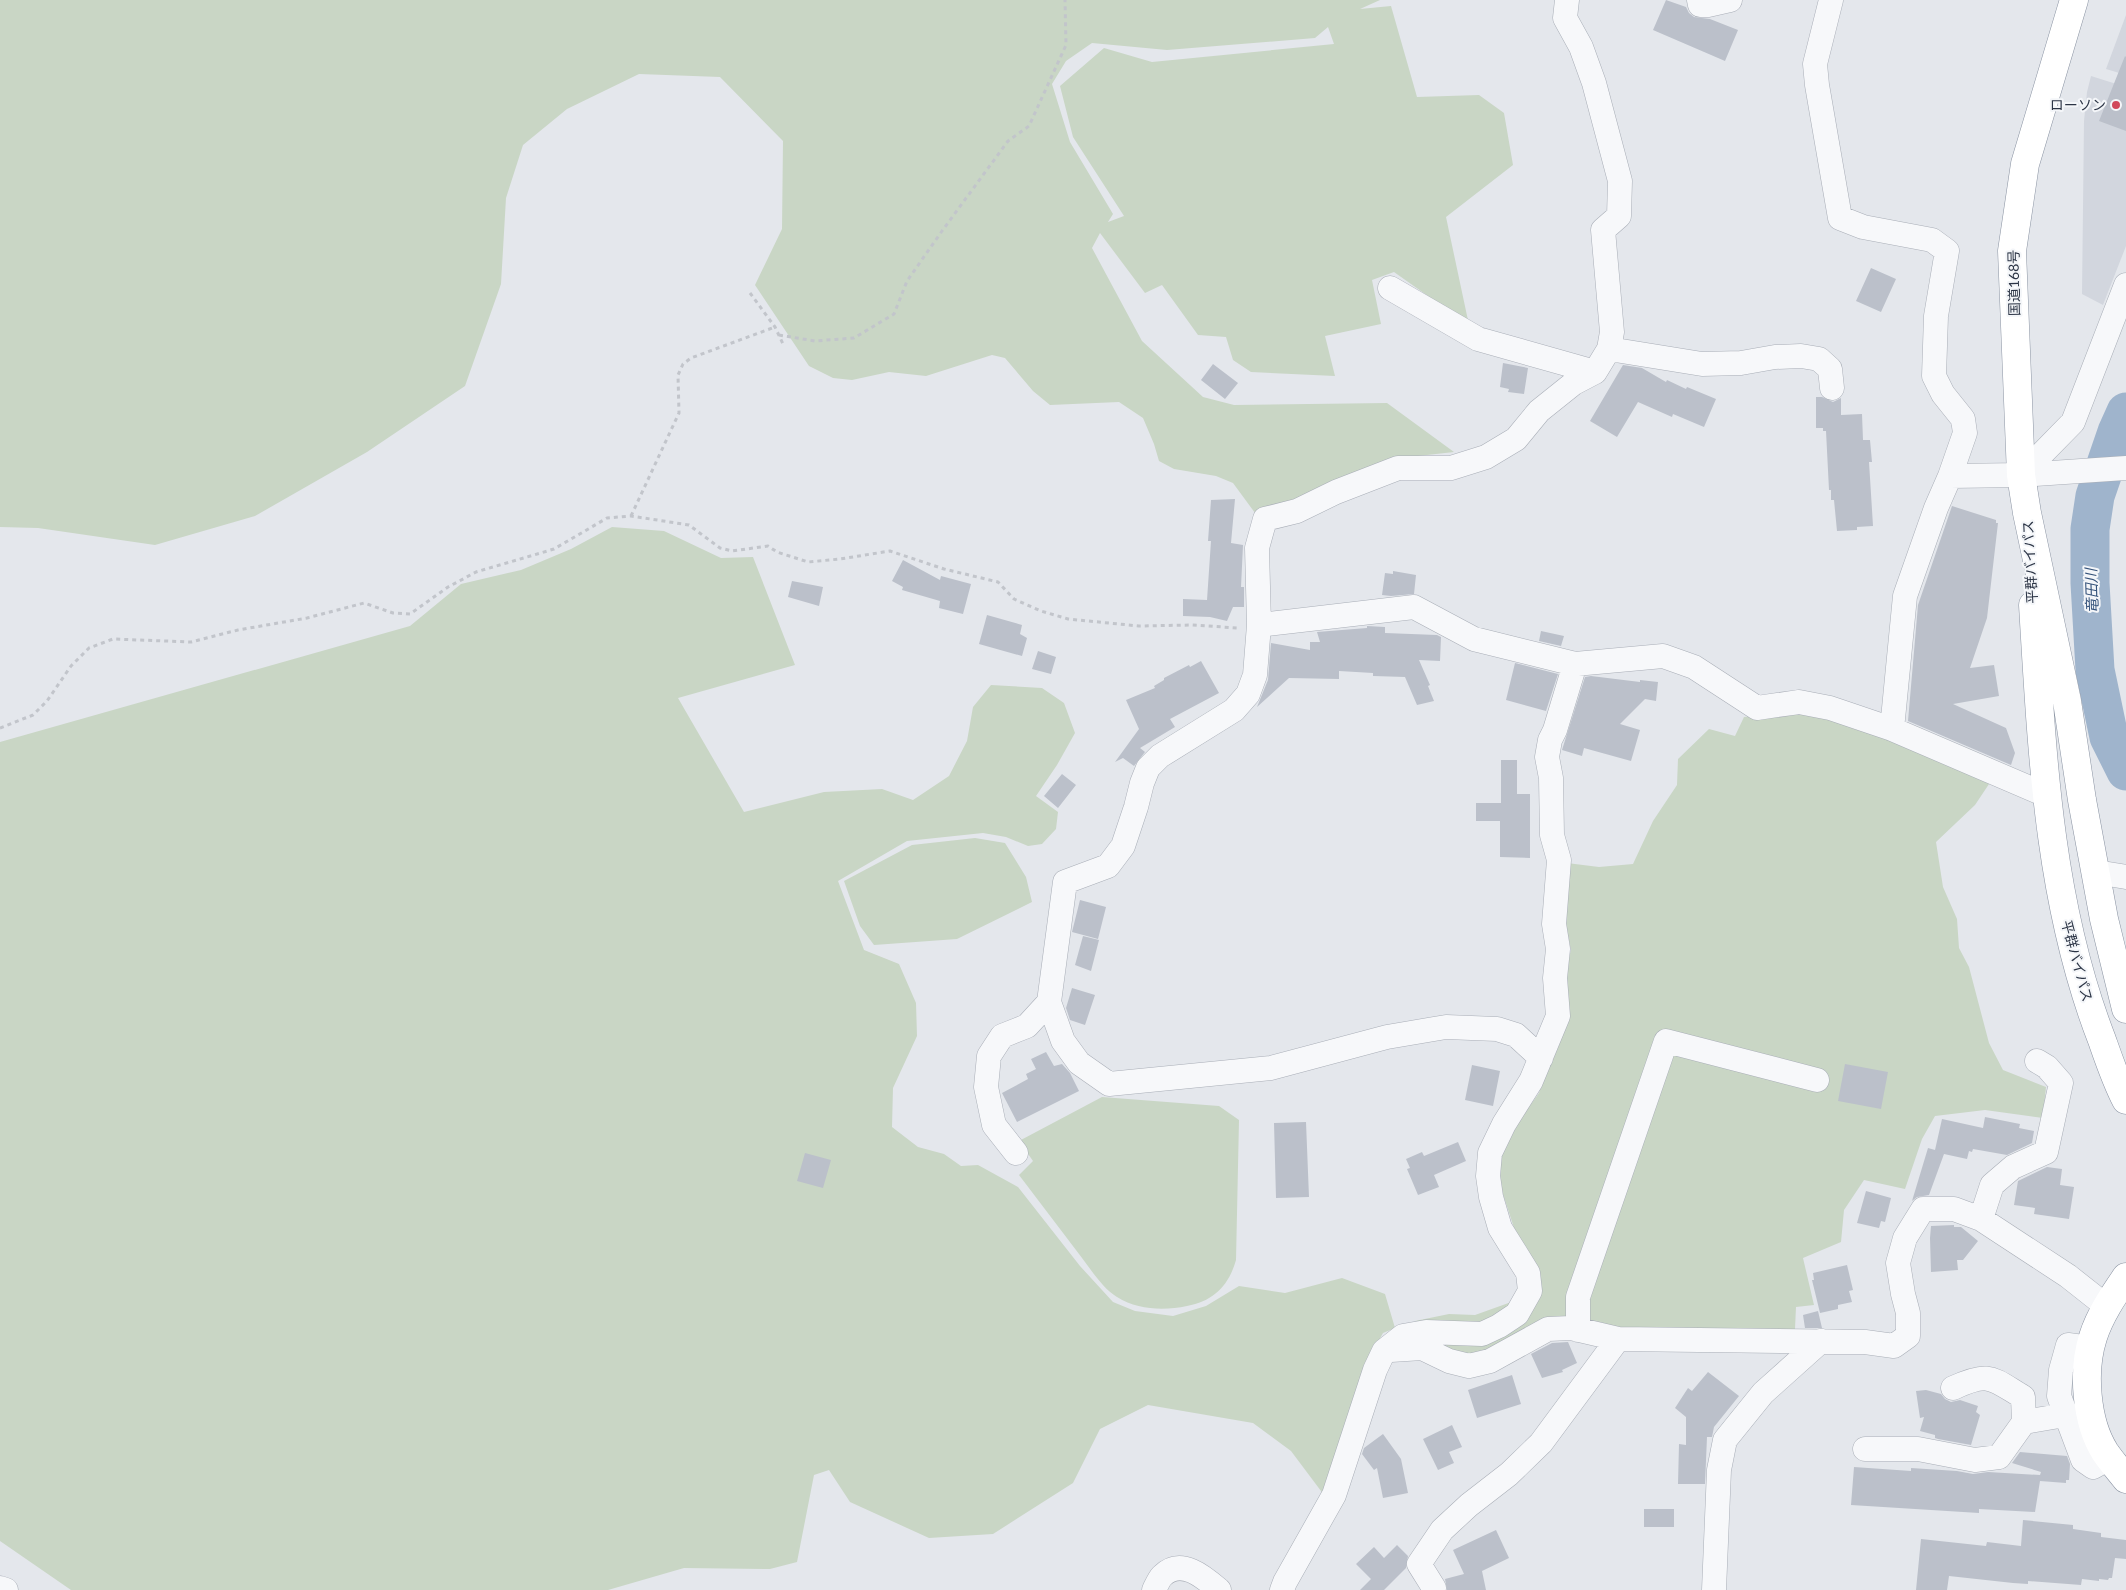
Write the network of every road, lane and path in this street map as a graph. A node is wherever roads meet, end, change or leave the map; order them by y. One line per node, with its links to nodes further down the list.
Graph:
1 (1065, 0): 11 (path)
2 (1567, 0): 13 (street)
3 (1699, 0): 4 (street)
4 (1730, 0)
5 (1831, 0): 18 (street)
6 (2074, 0): 17 (highway, 国道168号)
7 (2126, 285): 17 (street)
8 (1390, 288): 14 (street)
9 (750, 293): 10 (path)
10 (775, 327): 11 (path); 20 (path)
11 (778, 334): 12 (path)
12 (783, 344)
13 (1609, 349): 14 (street); 15 (street)
14 (1595, 372): 21 (street)
15 (1832, 388)
16 (2126, 468): 17 (street)
17 (2021, 475): 18 (street); 19 (highway, 国道168号)
18 (1950, 476): 24 (street)
19 (2027, 514): 25 (highway, 平群バイパス); 26 (highway, 平群バイパス)
20 (631, 516): 21 (path); 23 (path)
21 (1259, 625): 22 (street); 28 (street)
22 (1575, 664): 24 (street); 30 (street)
23 (0, 728)
24 (1892, 729): 25 (street)
25 (2046, 795): 33 (highway, 平群バイパス)
26 (2096, 872): 27 (street); 29 (highway, 平群バイパス)
27 (2126, 877)
28 (1049, 1002): 30 (street); 34 (street)
29 (2126, 1009)
30 (1542, 1058): 42 (street)
31 (2037, 1061): 35 (street)
32 (1817, 1080): 38 (street)
33 (2126, 1100)
34 (1016, 1153)
35 (1981, 1219): 37 (street); 40 (street)
36 (2126, 1277): 37 (highway)
37 (2106, 1306): 41 (highway)
38 (1578, 1330): 39 (street); 42 (street)
39 (1618, 1339): 40 (street); 49 (street)
40 (1821, 1341): 54 (street)
41 (2091, 1348): 44 (street); 47 (highway)
42 (1384, 1351): 53 (street)
43 (1953, 1388): 45 (street)
44 (2065, 1415): 45 (street); 47 (street)
45 (2024, 1422): 46 (street)
46 (1865, 1449)
47 (2118, 1468)
48 (0, 1588): 50 (street)
49 (1434, 1588)
50 (6, 1590)
51 (1154, 1590): 52 (street)
52 (1219, 1590)
53 (1282, 1590)
54 (1714, 1590)

